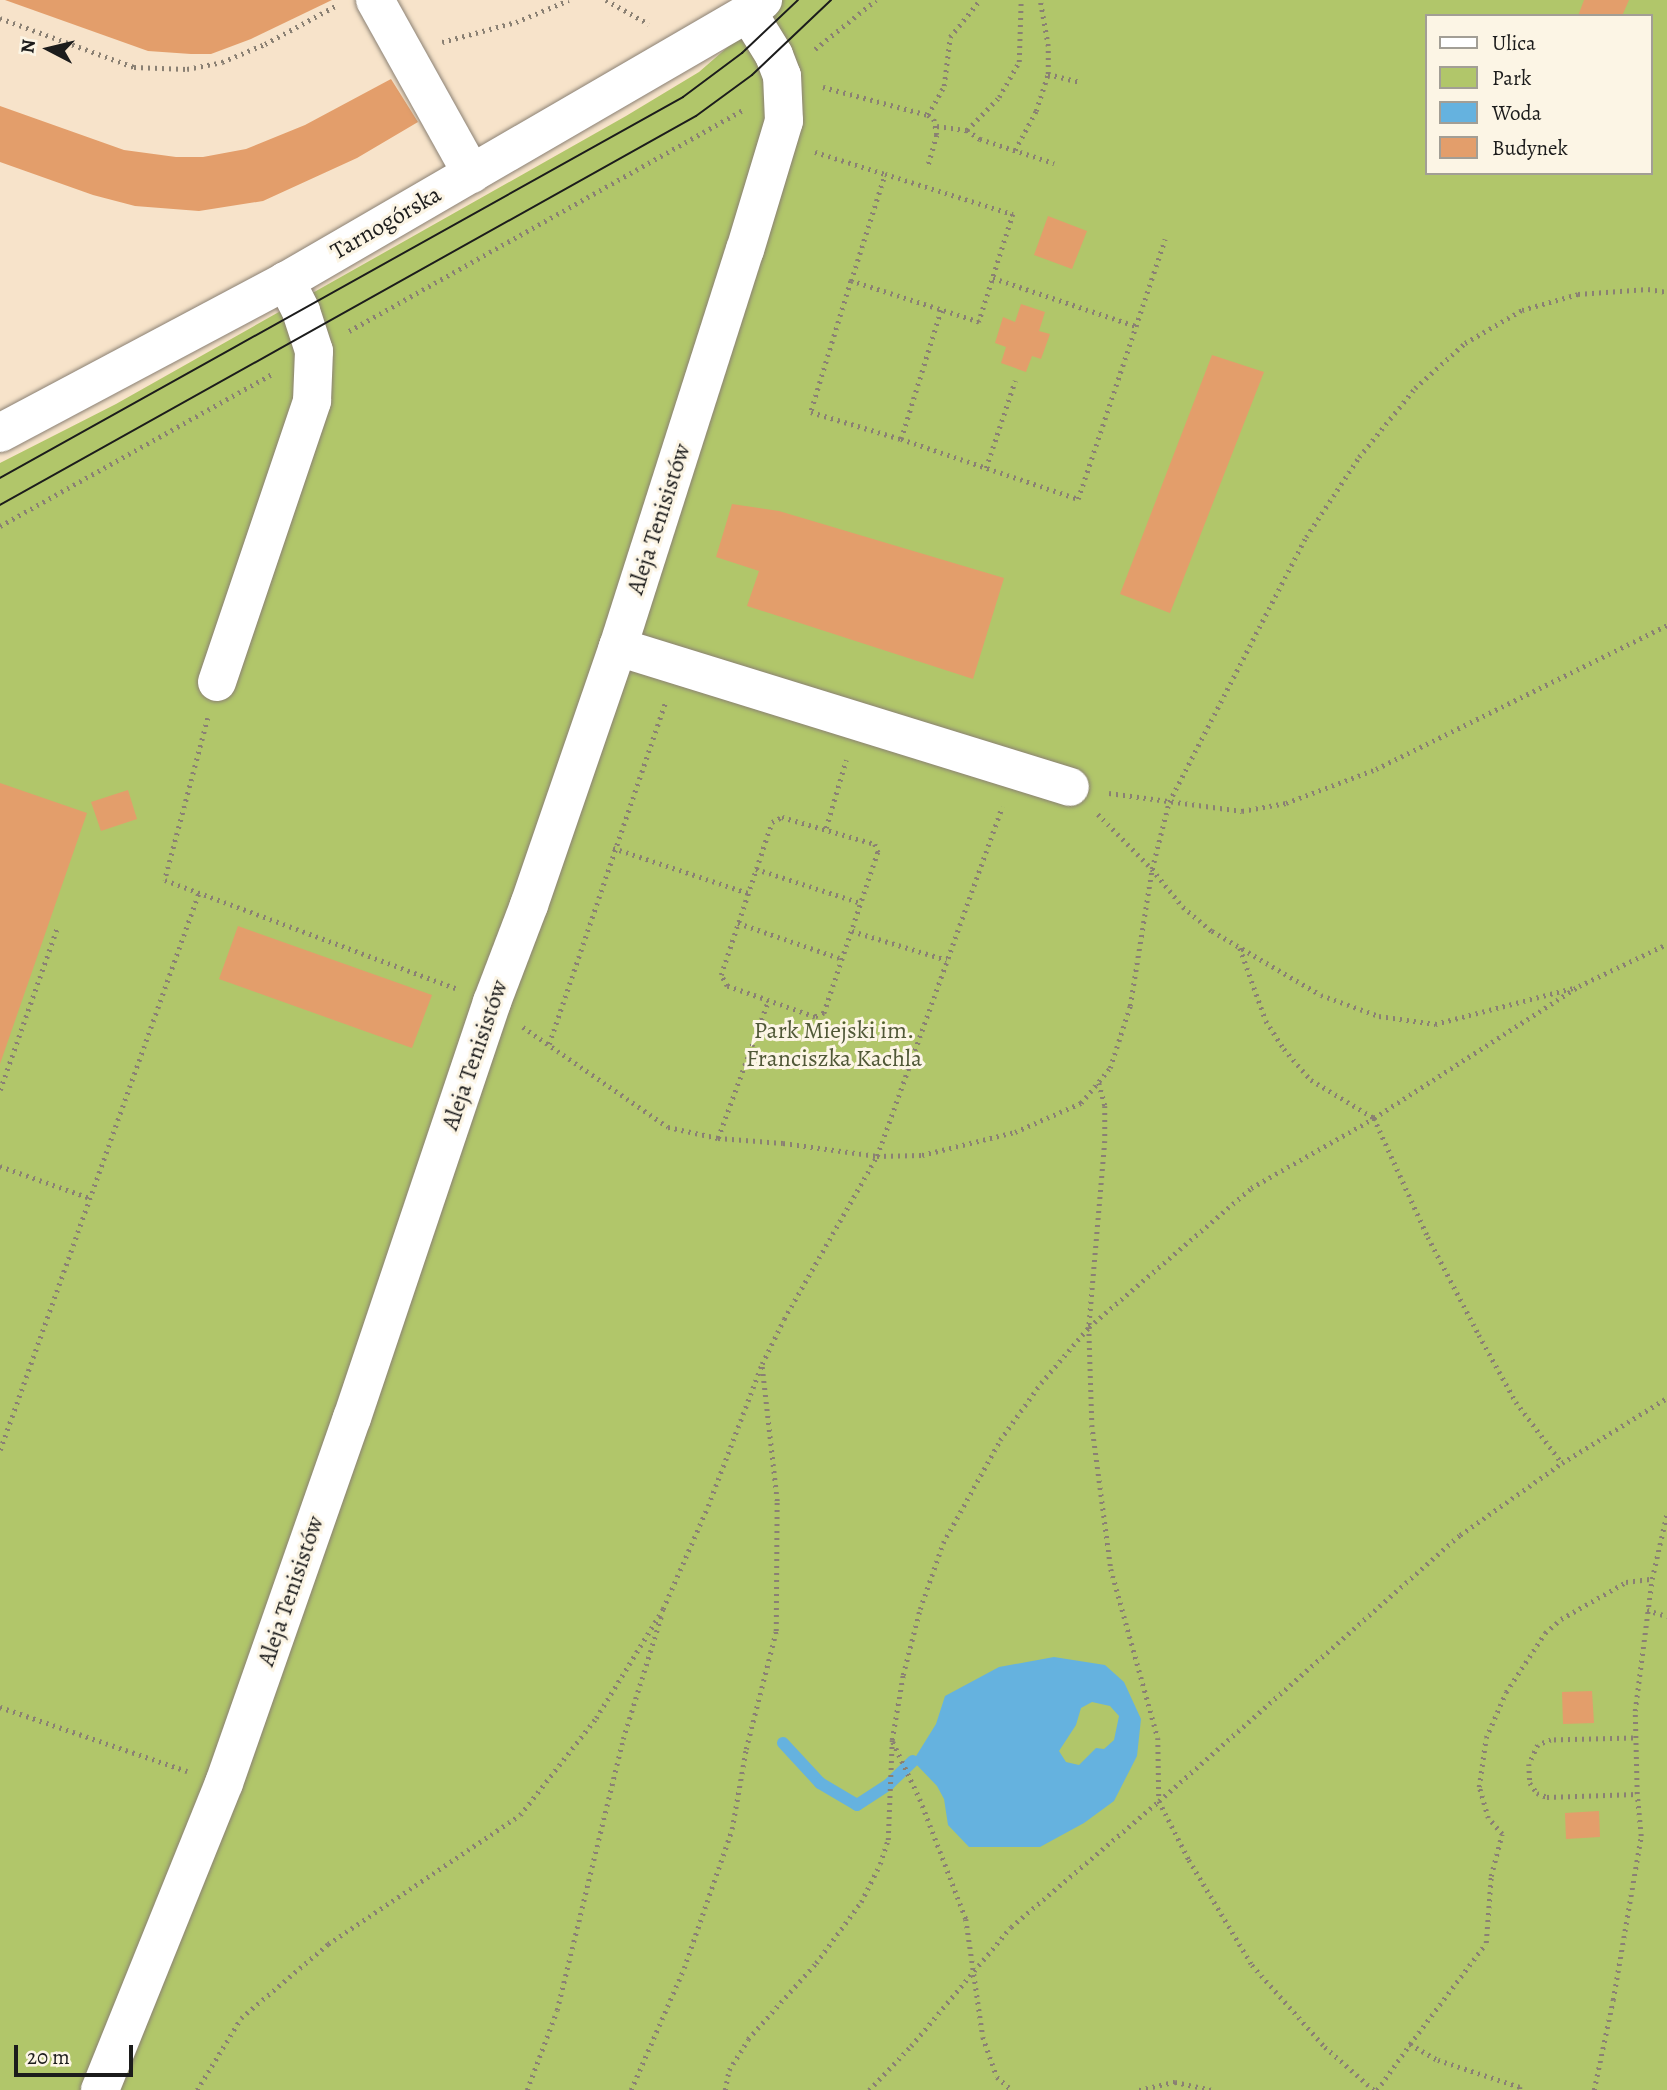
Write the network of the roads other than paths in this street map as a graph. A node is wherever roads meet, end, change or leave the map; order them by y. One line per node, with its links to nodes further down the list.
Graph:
1 (375, 0): 3 (street)
2 (756, 6): 3 (street, Tarnogórska); 6 (street, Aleja Tenisistów)
3 (472, 174): 4 (street, Tarnogórska)
4 (286, 281): 5 (street, Tarnogórska); 7 (street)
5 (0, 433)
6 (618, 647): 8 (street); 9 (street, Aleja Tenisistów)
7 (217, 682)
8 (1070, 787)
9 (100, 2090)

